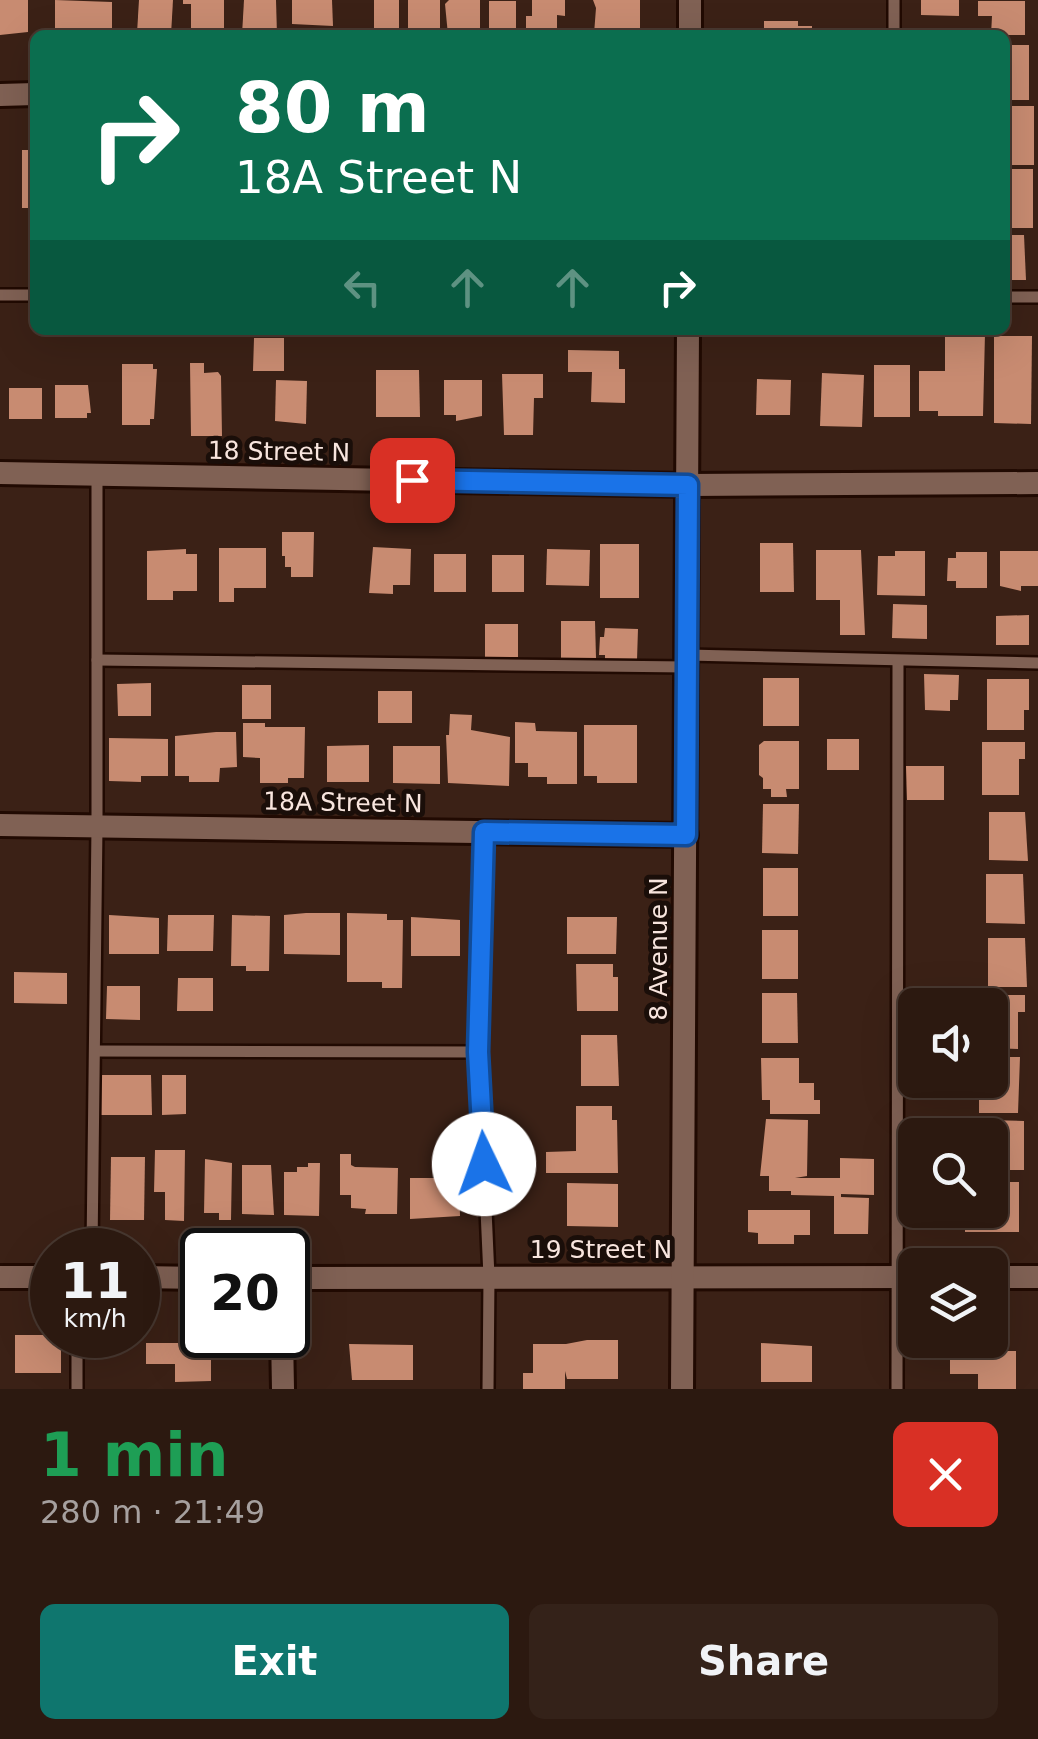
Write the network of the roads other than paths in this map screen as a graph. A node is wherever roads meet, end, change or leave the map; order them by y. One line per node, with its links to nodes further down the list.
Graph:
1 (690, 0): 3 (street)
2 (894, 0): 4 (lane)
3 (690, 30)
4 (894, 30)
5 (0, 94): 6 (street)
6 (30, 94)
7 (0, 295): 8 (lane)
8 (30, 295)
9 (1010, 297): 10 (lane)
10 (1038, 297)
11 (688, 335): 15 (street, 8 Avenue N)
12 (0, 474): 13 (street, 18 Street N)
13 (96, 475): 15 (street, 18 Street N); 16 (lane)
14 (1038, 483): 15 (street, 18 Street N)
15 (688, 485): 17 (street, 8 Avenue N)
16 (97, 660): 17 (lane); 21 (lane)
17 (687, 661): 18 (lane); 23 (street, 8 Avenue N)
18 (898, 662): 19 (lane); 27 (lane)
19 (1038, 662)
20 (0, 825): 21 (street, 18A Street N)
21 (98, 826): 22 (street, 18A Street N); 24 (lane)
22 (484, 832): 23 (street, 18A Street N); 25 (lane)
23 (686, 835): 31 (street, 8 Avenue N)
24 (95, 1051): 25 (lane); 26 (lane)
25 (478, 1052): 30 (lane)
26 (92, 1228)
27 (906, 1248)
28 (0, 1276): 29 (street)
29 (30, 1276)
30 (489, 1277): 31 (street, 19 Street N); 35 (street, 19 Street N); 41 (lane)
31 (683, 1277): 32 (street, 19 Street N); 42 (street, 8 Avenue N)
32 (898, 1277)
33 (1008, 1277): 34 (street)
34 (1038, 1277)
35 (310, 1278)
36 (77, 1358): 39 (lane)
37 (282, 1358): 40 (street)
38 (899, 1358): 43 (lane)
39 (77, 1389)
40 (283, 1389)
41 (488, 1389)
42 (682, 1389)
43 (897, 1389)

